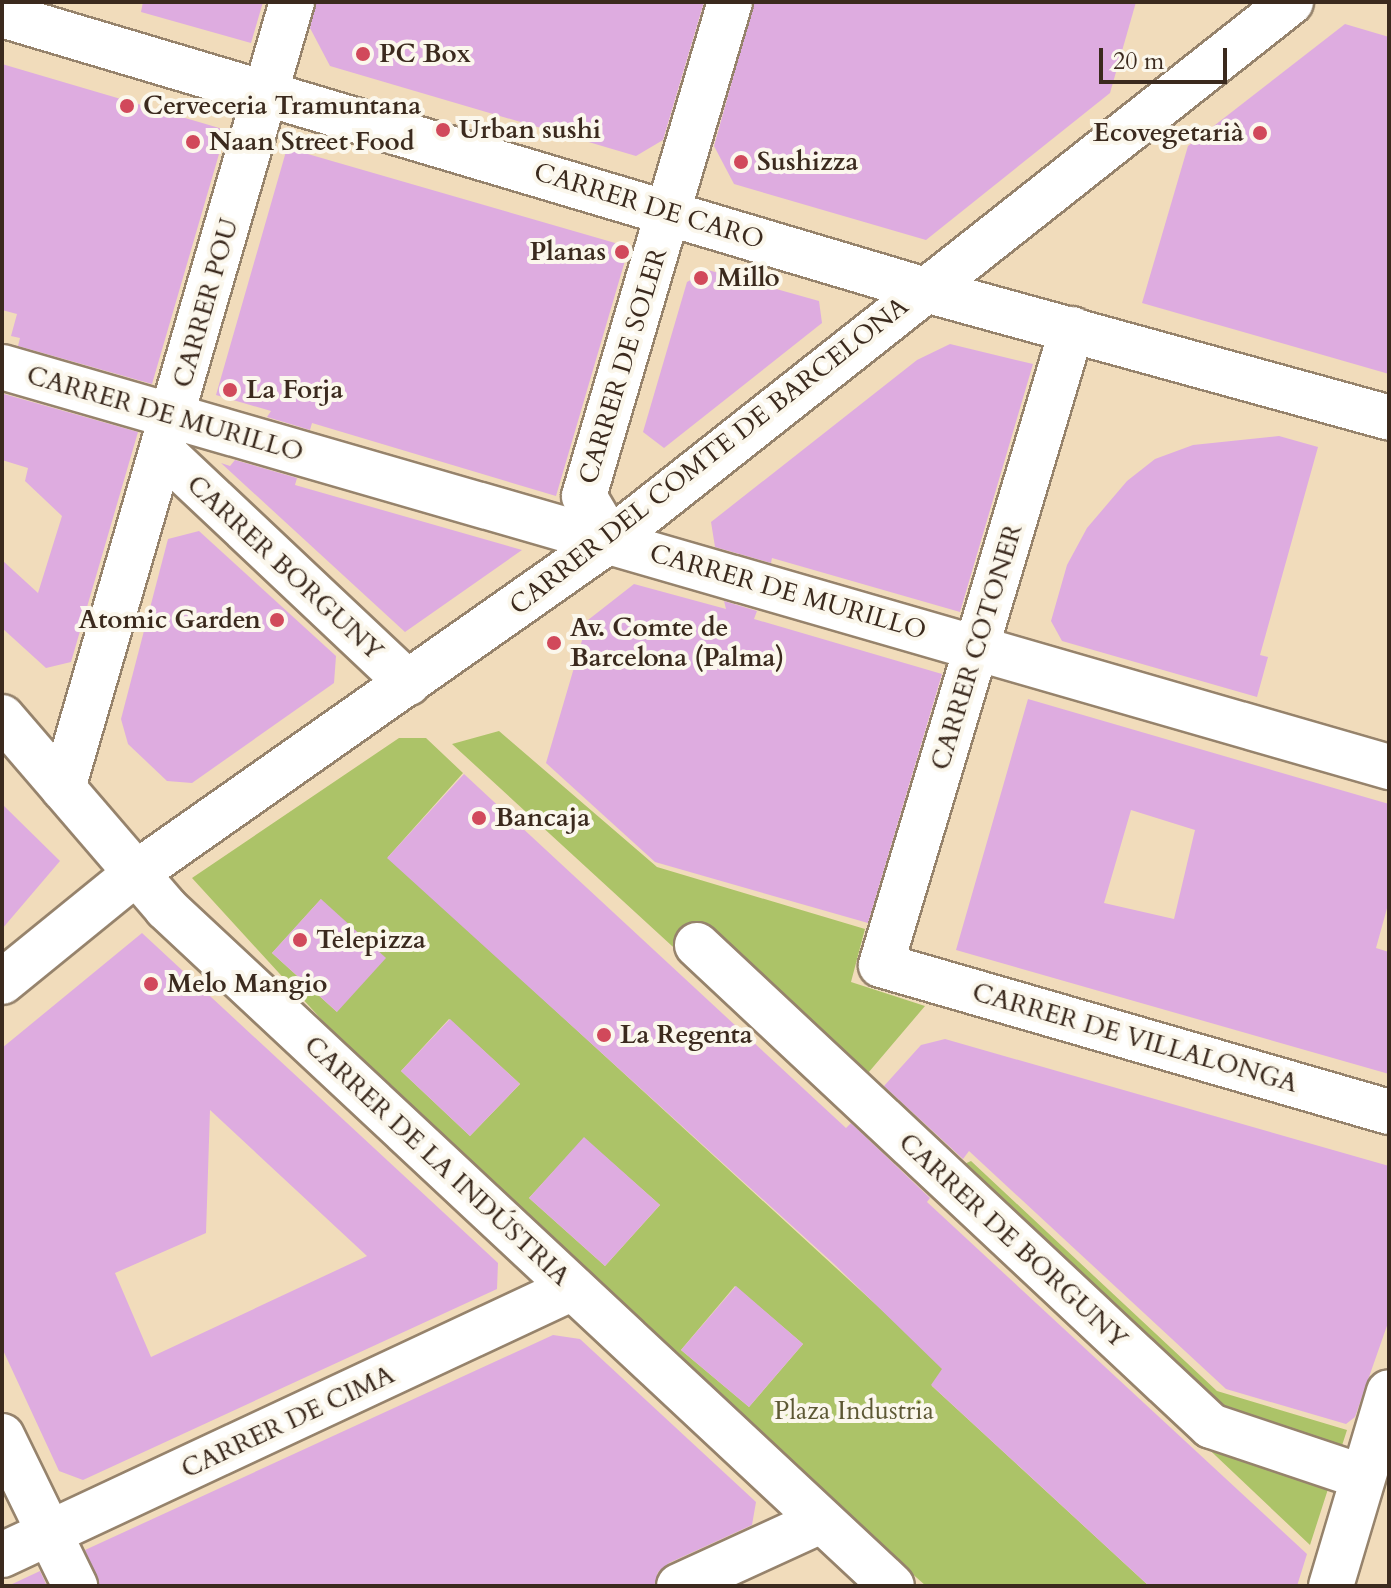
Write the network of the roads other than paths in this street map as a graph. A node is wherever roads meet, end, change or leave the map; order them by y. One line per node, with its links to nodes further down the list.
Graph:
1 (292, 2): 5 (street, CARRER POU)
2 (730, 2): 6 (street, CARRER DE SOLER)
3 (1291, 2): 7 (street, CARRER DEL COMTE DE BARCELONA)
4 (2, 15): 5 (street, CARRER DE CARO)
5 (267, 91): 6 (street, CARRER DE CARO); 11 (street, CARRER POU)
6 (669, 212): 7 (street, CARRER DE CARO); 12 (street, CARRER DE SOLER)
7 (922, 289): 8 (street, CARRER DE CARO); 12 (street, CARRER DEL COMTE DE BARCELONA)
8 (1072, 329): 10 (street, CARRER DE CARO); 13 (street, CARRER COTONER)
9 (2, 367): 11 (street, CARRER DE MURILLO)
10 (1389, 418)
11 (168, 435): 12 (street, CARRER DE MURILLO); 14 (street, CARRER BORGUNY); 17 (street, CARRER POU)
12 (610, 540): 13 (street, CARRER DE MURILLO); 14 (street, CARRER DEL COMTE DE BARCELONA)
13 (977, 647): 16 (street, CARRER DE MURILLO); 20 (street, CARRER COTONER)
14 (408, 683): 18 (street, CARRER DEL COMTE DE BARCELONA)
15 (2, 717): 17 (street, CARRER DE LA INDÚSTRIA)
16 (1389, 767)
17 (63, 788): 18 (street, CARRER DE LA INDÚSTRIA)
18 (136, 873): 21 (street, CARRER DEL COMTE DE BARCELONA); 23 (street, CARRER DE LA INDÚSTRIA)
19 (697, 945): 26 (street, CARRER DE BORGUNY)
20 (881, 965): 22 (street, CARRER DE VILLALONGA)
21 (2, 982)
22 (1389, 1112)
23 (573, 1288): 27 (street, CARRER DE LA INDÚSTRIA); 28 (street, CARRER DE CIMA)
24 (1389, 1392): 26 (street)
25 (2, 1436): 28 (street)
26 (1374, 1465): 33 (street)
27 (821, 1521): 31 (street); 32 (street, CARRER DE LA INDÚSTRIA)
28 (50, 1534): 29 (street, CARRER DE CIMA); 30 (street)
29 (2, 1555)
30 (75, 1586)
31 (679, 1586)
32 (892, 1586)
33 (1331, 1586)

